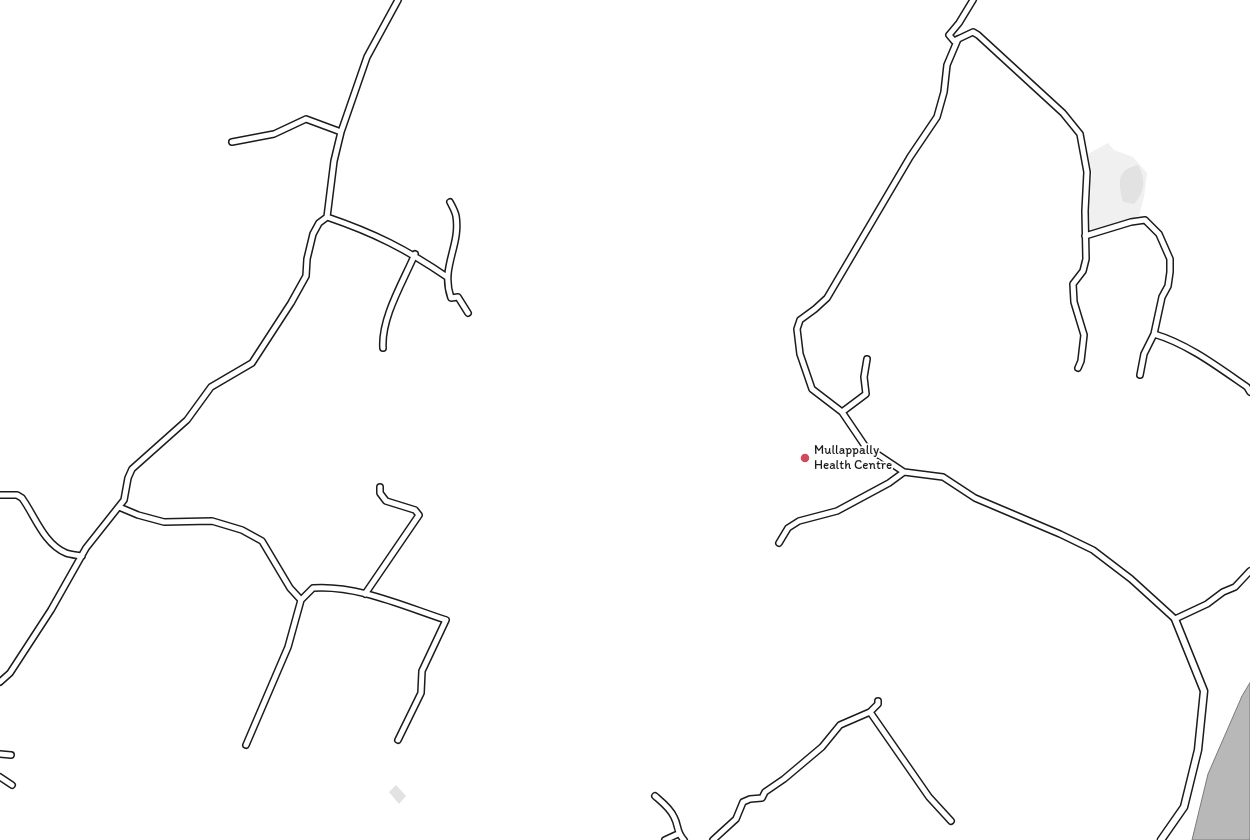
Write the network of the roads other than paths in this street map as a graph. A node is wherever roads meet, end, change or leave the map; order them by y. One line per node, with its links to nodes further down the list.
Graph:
1 (398, 0): 4 (street)
2 (973, 0): 3 (street)
3 (958, 39): 8 (street); 18 (street)
4 (341, 132): 5 (street); 7 (street)
5 (232, 142)
6 (450, 202): 10 (street)
7 (327, 217): 9 (street); 22 (street)
8 (1085, 236): 12 (street); 15 (street)
9 (414, 254): 10 (street); 13 (street)
10 (447, 277): 11 (street)
11 (468, 313)
12 (1154, 334): 16 (street); 17 (street)
13 (383, 348)
14 (867, 359): 18 (street)
15 (1078, 368)
16 (1140, 375)
17 (1250, 392)
18 (842, 412): 19 (street)
19 (904, 472): 23 (street); 28 (street)
20 (380, 487): 26 (street)
21 (0, 495): 24 (street)
22 (119, 507): 24 (street); 27 (street)
23 (778, 544)
24 (82, 556): 29 (street)
25 (1250, 571): 28 (street)
26 (365, 594): 27 (street); 32 (street)
27 (301, 600): 33 (street)
28 (1175, 619): 44 (street)
29 (0, 682)
30 (878, 701): 31 (street)
31 (870, 712): 39 (street); 43 (street)
32 (398, 740)
33 (246, 745)
34 (0, 754): 35 (street)
35 (11, 755)
36 (0, 777): 37 (street)
37 (12, 784)
38 (655, 796): 40 (street)
39 (951, 820)
40 (678, 834): 41 (street); 42 (street)
41 (665, 840)
42 (684, 840)
43 (713, 840)
44 (1161, 840)

